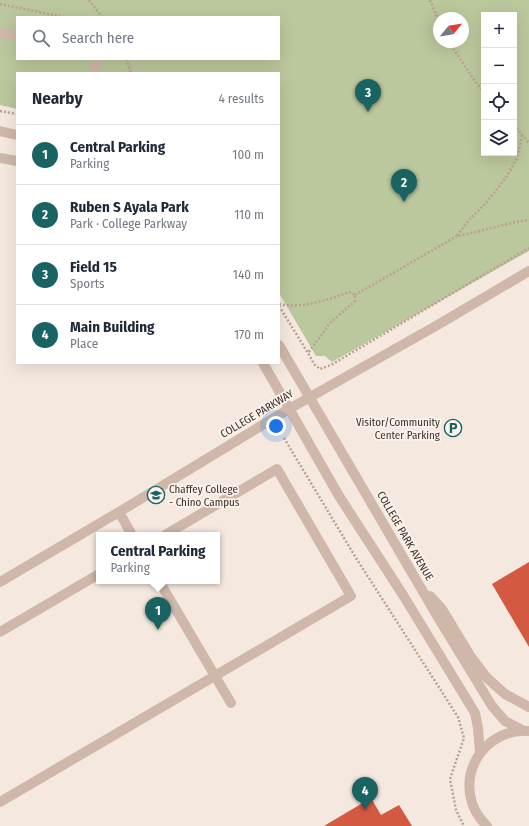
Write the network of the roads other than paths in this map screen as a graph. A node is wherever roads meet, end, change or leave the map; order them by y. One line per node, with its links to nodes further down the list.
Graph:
1 (0, 33): 2 (street)
2 (16, 36)
3 (98, 60): 4 (street)
4 (94, 72)
5 (0, 132): 6 (street)
6 (16, 135)
7 (0, 158): 8 (street)
8 (16, 161)
9 (529, 271): 12 (street, COLLEGE PARKWAY)
10 (280, 347): 12 (street, COLLEGE PARK AVENUE)
11 (264, 364): 13 (street)
12 (309, 397): 13 (street, COLLEGE PARKWAY); 20 (street, COLLEGE PARK AVENUE)
13 (289, 409): 14 (street, COLLEGE PARKWAY); 26 (street)
14 (119, 512): 15 (street); 18 (street, COLLEGE PARKWAY)
15 (130, 532)
16 (170, 532): 22 (street)
17 (96, 576): 21 (street)
18 (0, 582)
19 (161, 584): 22 (street)
20 (421, 588): 24 (street); 25 (street, COLLEGE PARK AVENUE)
21 (0, 632)
22 (215, 676): 23 (street); 27 (street)
23 (231, 704)
24 (529, 707)
25 (525, 730): 26 (street)
26 (480, 752): 28 (street)
27 (0, 802)
28 (488, 826)

